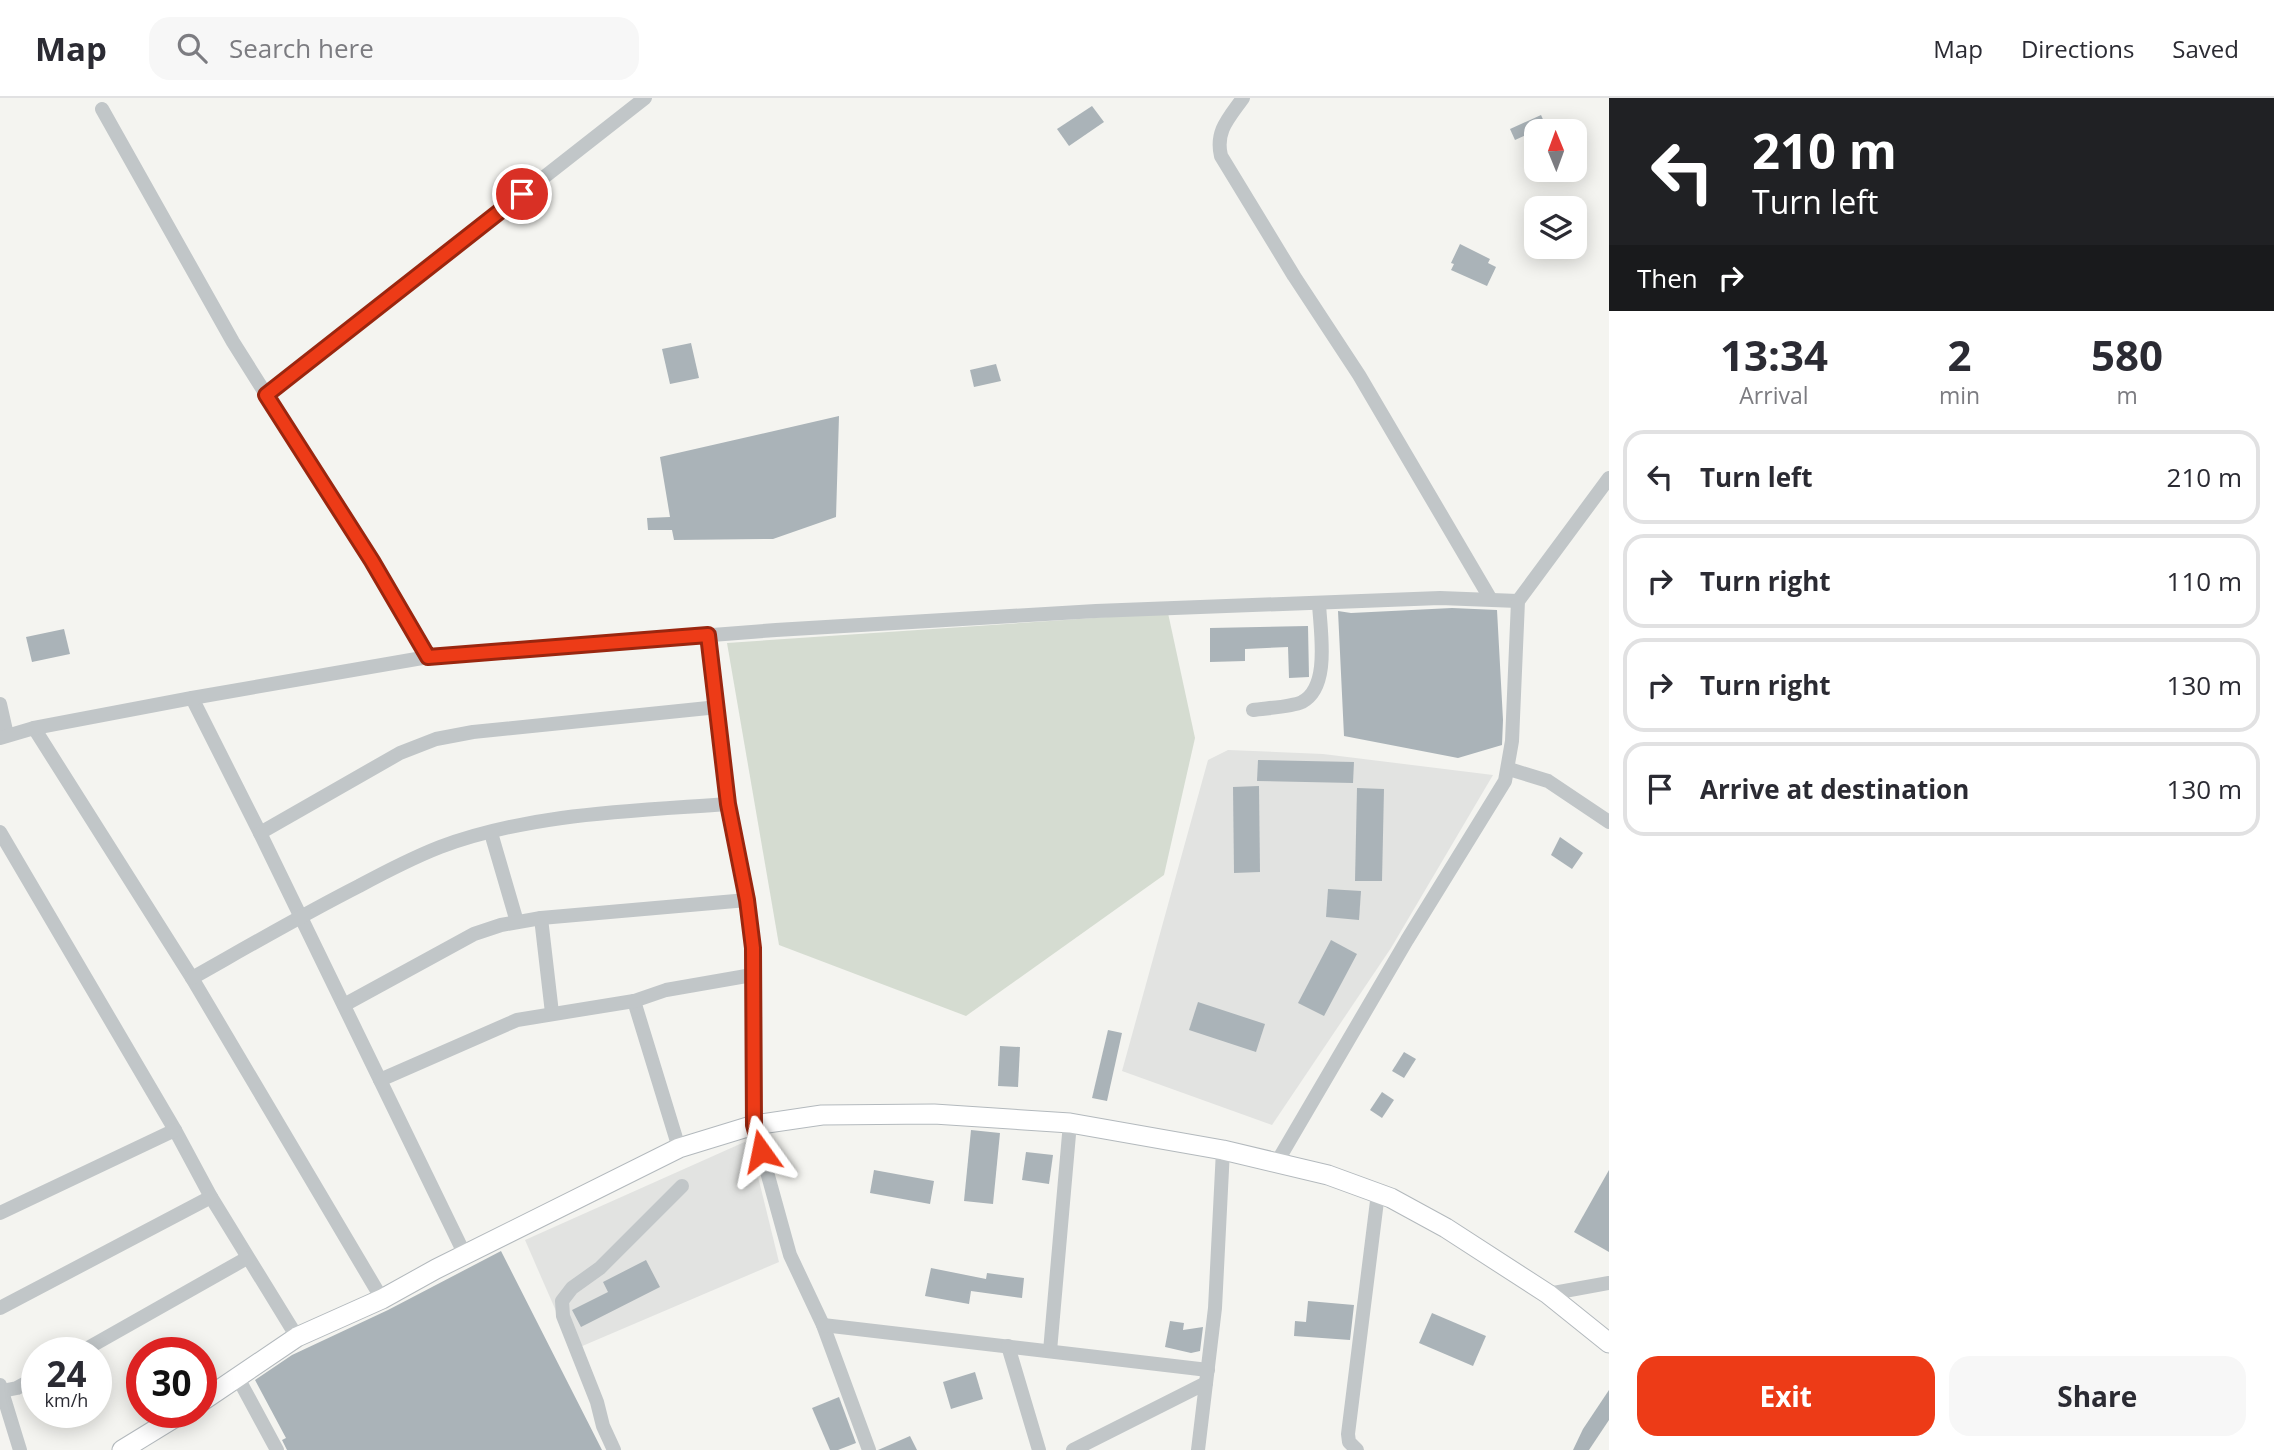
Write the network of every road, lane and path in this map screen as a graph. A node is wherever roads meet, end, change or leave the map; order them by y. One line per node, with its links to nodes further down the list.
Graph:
1 (645, 98): 4 (street)
2 (1243, 98): 6 (street)
3 (102, 109): 4 (street)
4 (266, 395): 10 (street)
5 (1609, 478): 7 (street)
6 (1490, 598): 7 (street); 8 (street)
7 (1518, 601): 17 (street)
8 (1320, 603): 9 (street); 14 (street)
9 (708, 635): 10 (street); 13 (street)
10 (428, 657): 11 (street)
11 (192, 698): 15 (street); 21 (street)
12 (0, 704): 16 (street)
13 (718, 707): 18 (street); 21 (street)
14 (1254, 710)
15 (34, 728): 16 (street); 28 (street)
16 (3, 736)
17 (1508, 769): 19 (street); 38 (street)
18 (728, 804): 22 (street); 23 (street)
19 (1609, 821)
20 (0, 832): 35 (street)
21 (260, 833): 24 (street)
22 (491, 833): 24 (street); 26 (street)
23 (747, 900): 25 (street); 27 (street)
24 (300, 916): 28 (street); 30 (street)
25 (541, 918): 26 (street); 31 (street)
26 (517, 922): 30 (street)
27 (752, 975): 29 (street); 34 (street)
28 (192, 978): 47 (street)
29 (634, 1001): 31 (street); 36 (street)
30 (344, 1005): 32 (street)
31 (552, 1013): 32 (street)
32 (380, 1080): 43 (street)
33 (1070, 1123): 34 (main road); 37 (main road); 54 (street)
34 (754, 1125): 36 (main road); 49 (street)
35 (175, 1129): 41 (street); 42 (street)
36 (679, 1148): 43 (main road)
37 (1223, 1150): 38 (main road); 55 (street)
38 (1277, 1162): 40 (main road)
39 (682, 1186): 64 (street)
40 (1378, 1193): 46 (main road); 69 (street)
41 (211, 1197): 44 (street); 48 (street)
42 (0, 1213)
43 (465, 1255): 47 (main road)
44 (247, 1258): 50 (street); 51 (street)
45 (1609, 1283): 46 (street)
46 (1548, 1294): 52 (main road)
47 (382, 1299): 51 (main road)
48 (0, 1308)
49 (823, 1325): 53 (street); 65 (street)
50 (107, 1337)
51 (297, 1337): 56 (main road)
52 (1609, 1343)
53 (1008, 1346): 54 (street); 66 (street)
54 (1050, 1350): 55 (street)
55 (1207, 1376): 67 (street); 68 (street)
56 (238, 1378): 59 (main road); 63 (street)
57 (21, 1386): 58 (street)
58 (1, 1388): 61 (street)
59 (217, 1392)
60 (158, 1428): 62 (main road)
61 (20, 1450)
62 (122, 1450)
63 (277, 1450)
64 (614, 1450)
65 (869, 1450)
66 (1039, 1450)
67 (1073, 1450)
68 (1198, 1450)
69 (1357, 1450)

